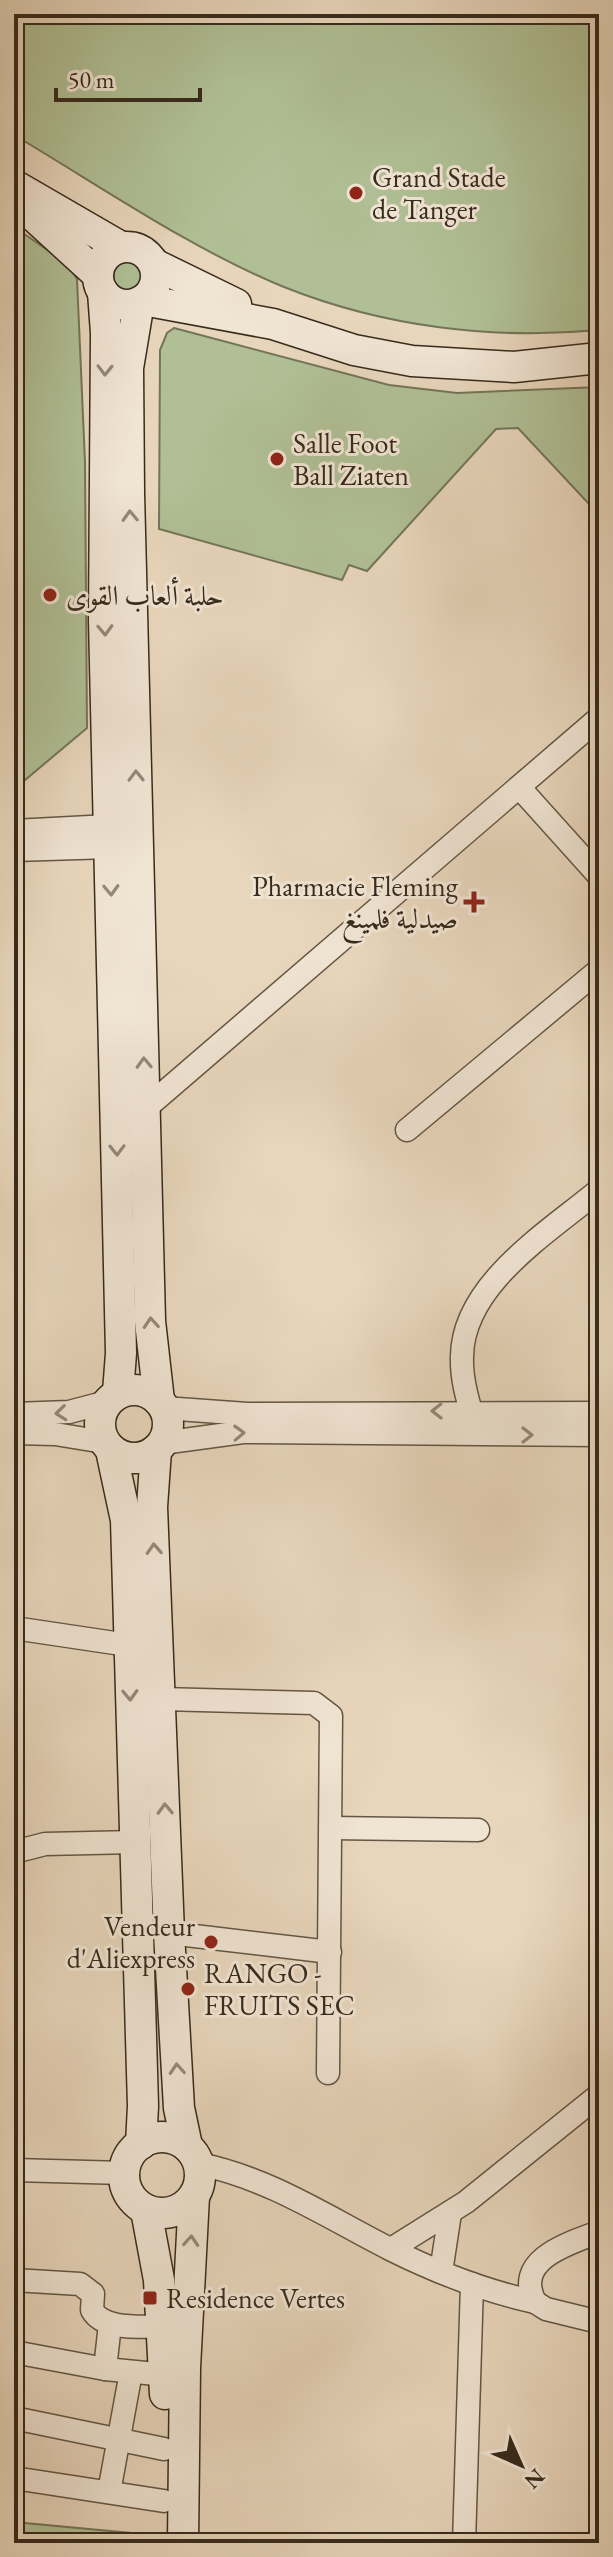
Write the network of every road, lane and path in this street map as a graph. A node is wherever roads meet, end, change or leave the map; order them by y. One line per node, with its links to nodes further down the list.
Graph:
1 (14, 185): 3 (street)
2 (14, 200): 5 (street)
3 (121, 247): 4 (street); 5 (street)
4 (154, 264): 6 (street); 7 (street)
5 (100, 284): 6 (street); 12 (street, one-way to 12)
6 (141, 301): 7 (street); 16 (street, one-way to 6)
7 (273, 324): 8 (street)
8 (599, 358)
9 (599, 718): 10 (street)
10 (519, 787): 14 (street); 16 (street)
11 (14, 831): 12 (street)
12 (109, 836): 13 (street); 19 (street, one-way to 19)
13 (14, 850)
14 (599, 876)
15 (599, 970): 17 (street)
16 (146, 1108): 20 (street, one-way to 16)
17 (407, 1130)
18 (599, 1190): 21 (street)
19 (113, 1398): 20 (street); 23 (street, one-way to 23); 27 (street)
20 (162, 1404): 21 (street, one-way to 20); 28 (street)
21 (471, 1411): 22 (street); 25 (street)
22 (599, 1413)
23 (14, 1414)
24 (14, 1433): 27 (street)
25 (477, 1435): 26 (street, one-way to 26); 28 (street, one-way to 25)
26 (599, 1435)
27 (108, 1446): 28 (street); 30 (street)
28 (159, 1446): 31 (street, one-way to 28)
29 (14, 1628): 30 (street)
30 (128, 1645): 34 (street, one-way to 34)
31 (162, 1699): 32 (street); 36 (street, one-way to 31)
32 (332, 1828): 33 (street); 37 (street)
33 (478, 1830)
34 (136, 1842): 35 (street); 40 (street)
35 (14, 1852)
36 (169, 1933): 37 (street); 41 (street, one-way to 36)
37 (330, 1952): 38 (street)
38 (328, 2073)
39 (599, 2095): 46 (street)
40 (141, 2144): 41 (street); 43 (street)
41 (193, 2155): 44 (street); 48 (street)
42 (14, 2170): 43 (street)
43 (124, 2173): 45 (street)
44 (194, 2196): 45 (street); 67 (street, one-way to 44)
45 (146, 2210): 55 (street)
46 (450, 2213): 48 (street); 49 (street)
47 (599, 2232): 52 (street)
48 (391, 2249): 49 (street)
49 (441, 2272): 51 (street)
50 (14, 2280): 54 (street)
51 (472, 2284): 52 (street); 68 (street)
52 (535, 2302): 53 (street)
53 (599, 2322)
54 (110, 2324): 55 (street); 57 (street)
55 (163, 2327): 59 (street)
56 (14, 2352): 57 (street)
57 (105, 2369): 58 (street)
58 (131, 2372): 59 (street); 61 (street)
59 (166, 2375): 62 (street)
60 (14, 2418): 61 (street)
61 (120, 2440): 62 (street); 64 (street)
62 (164, 2449): 65 (street)
63 (14, 2478): 64 (street)
64 (109, 2492): 65 (street)
65 (164, 2501): 66 (street)
66 (163, 2543)
67 (183, 2543)
68 (464, 2543)

